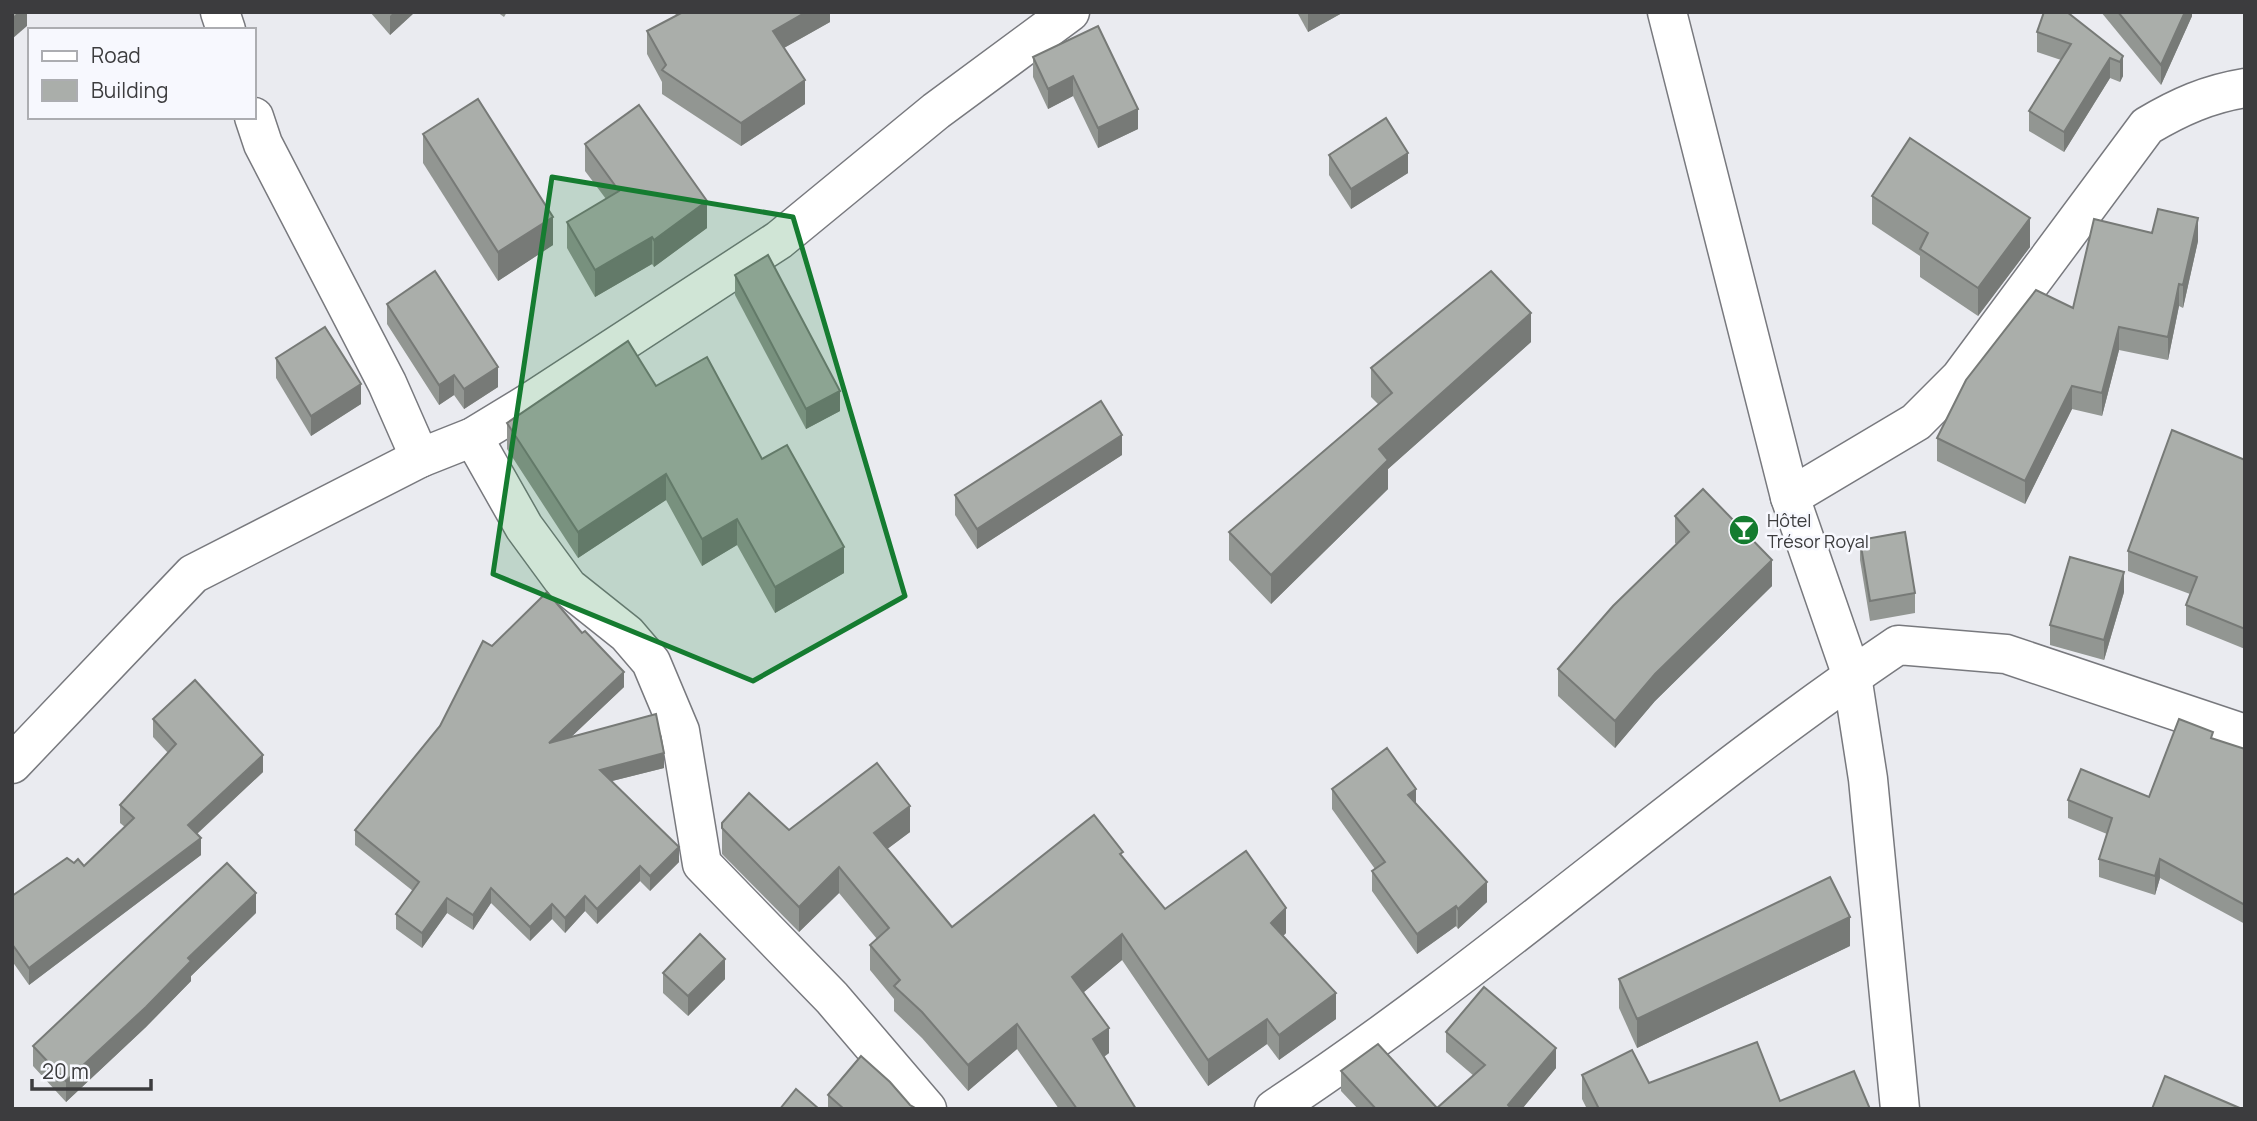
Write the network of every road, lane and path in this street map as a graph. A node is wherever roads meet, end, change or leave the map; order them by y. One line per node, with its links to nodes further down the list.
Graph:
1 (1070, 12): 5 (street)
2 (1667, 12): 7 (street)
3 (2245, 88): 7 (street)
4 (255, 119): 6 (street)
5 (473, 437): 6 (street); 12 (street)
6 (420, 458): 10 (street)
7 (1790, 497): 8 (street)
8 (1852, 676): 9 (street); 11 (street); 13 (street)
9 (2245, 734)
10 (12, 764)
11 (1902, 1108)
12 (927, 1109)
13 (1274, 1109)

